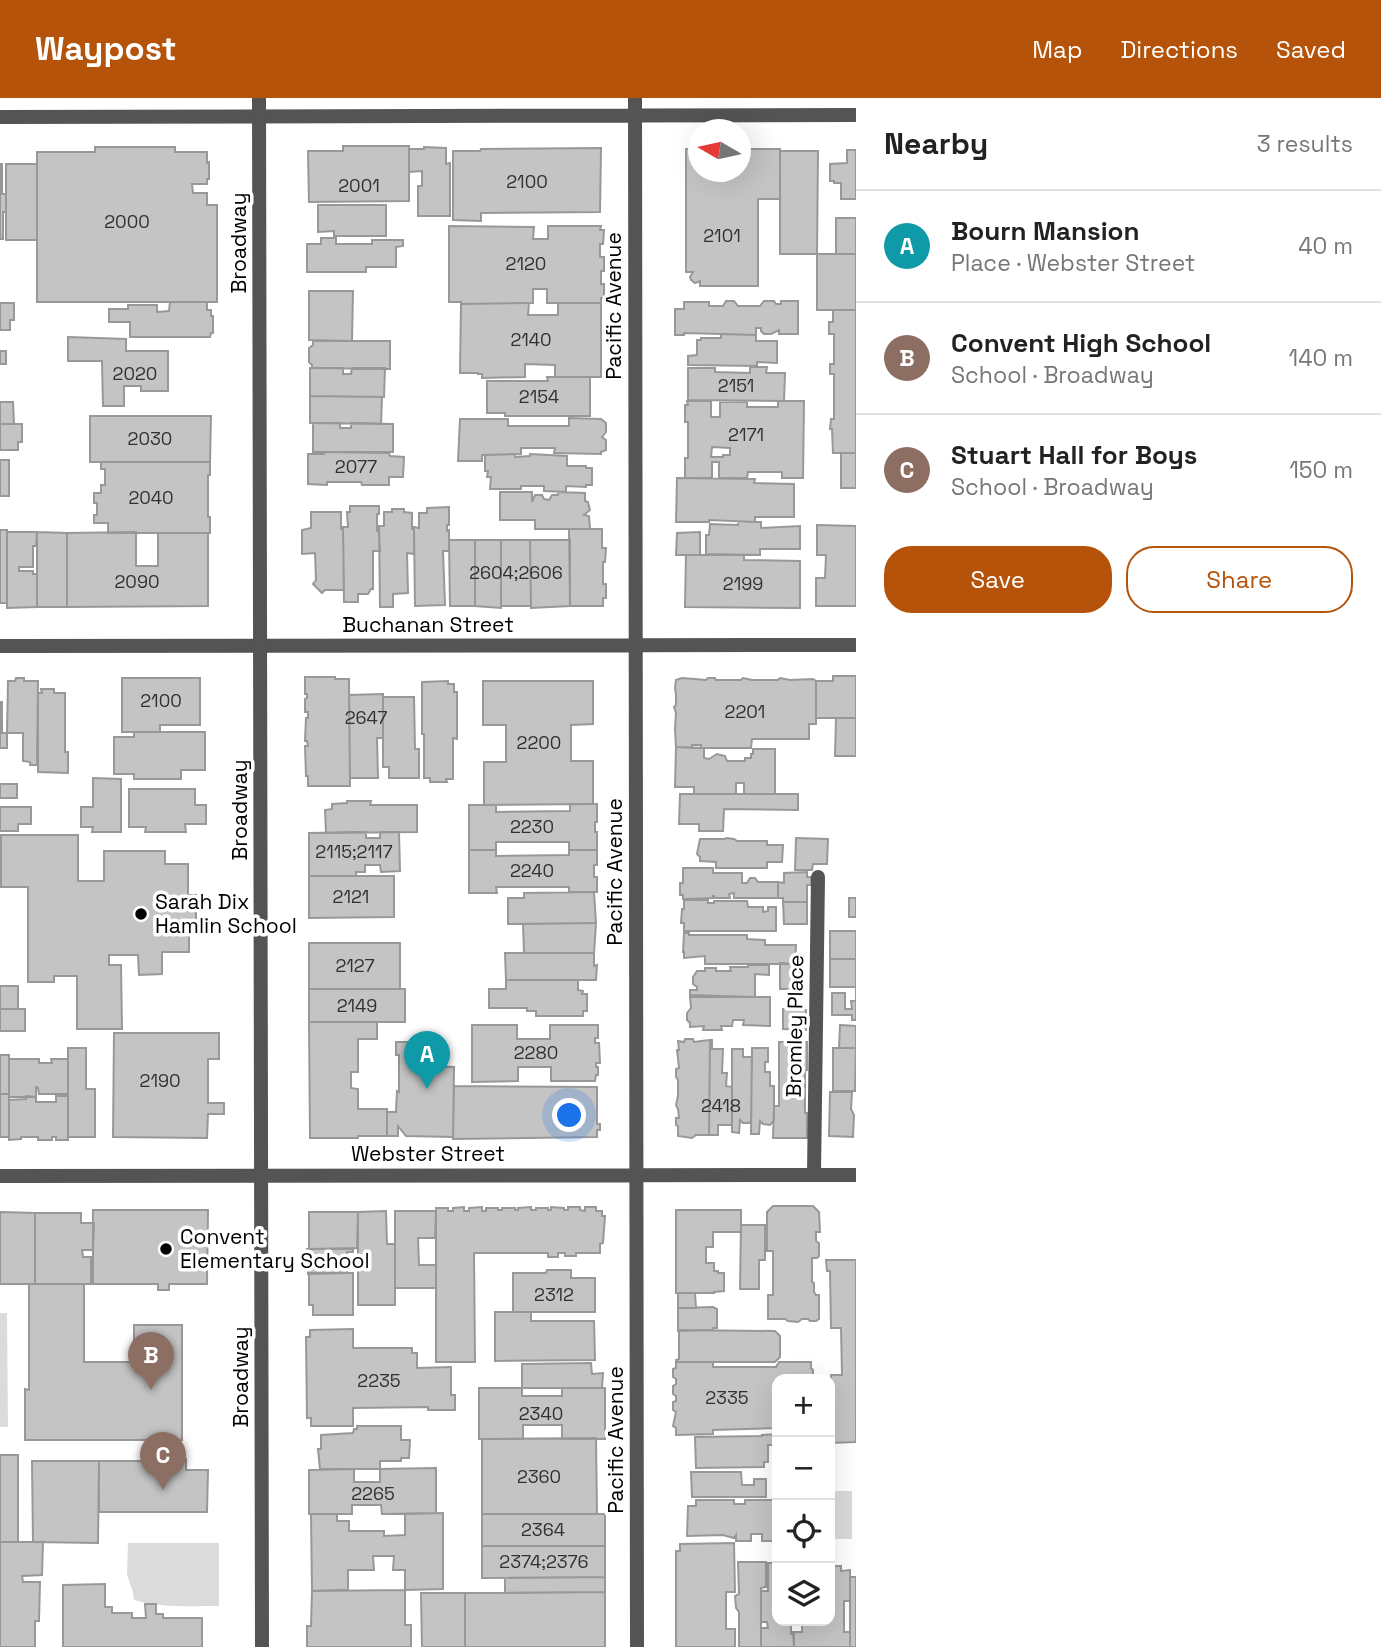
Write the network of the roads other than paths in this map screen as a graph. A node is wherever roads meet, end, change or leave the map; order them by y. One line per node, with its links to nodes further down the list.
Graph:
1 (260, 98): 4 (street, Broadway)
2 (635, 98): 5 (street, Pacific Avenue)
3 (856, 115): 5 (street)
4 (260, 116): 5 (street); 6 (street); 10 (street, Broadway)
5 (635, 116): 7 (street, Pacific Avenue)
6 (0, 117)
7 (636, 645): 8 (street, Buchanan Street); 10 (street, Buchanan Street); 14 (street, Pacific Avenue)
8 (856, 645)
9 (0, 646): 10 (street, Buchanan Street)
10 (260, 646): 16 (street, Broadway)
11 (818, 877): 12 (street, Bromley Place)
12 (814, 1174): 13 (street, Webster Street); 14 (street, Webster Street)
13 (856, 1174)
14 (637, 1175): 16 (street, Webster Street); 18 (street, Pacific Avenue)
15 (0, 1176): 16 (street, Webster Street)
16 (261, 1176): 17 (street, Broadway)
17 (262, 1647)
18 (638, 1647)

